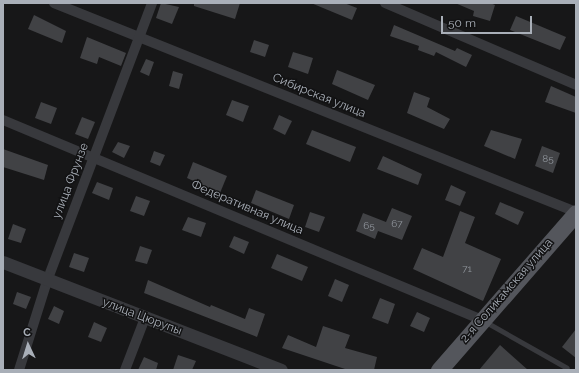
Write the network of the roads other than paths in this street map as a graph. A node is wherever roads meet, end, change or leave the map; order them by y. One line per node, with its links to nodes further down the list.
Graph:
1 (54, 3): 4 (street, Сибирская улица)
2 (152, 3): 4 (street, улица Фрунзе)
3 (385, 3): 5 (street)
4 (138, 39): 7 (street, улица Фрунзе); 8 (street, Сибирская улица)
5 (576, 85)
6 (3, 120): 7 (street, Федеративная улица)
7 (94, 158): 10 (street, улица Фрунзе); 12 (street, Федеративная улица)
8 (576, 213): 12 (main road, 2-я Соликамская улица)
9 (3, 262): 10 (street, улица Цюрупы)
10 (47, 281): 11 (street, улица Цюрупы); 14 (street, улица Фрунзе)
11 (145, 318): 15 (street); 16 (street, улица Цюрупы)
12 (482, 320): 13 (lane); 17 (main road, 2-я Соликамская улица)
13 (567, 368)
14 (19, 370)
15 (125, 370)
16 (281, 370)
17 (439, 370)

